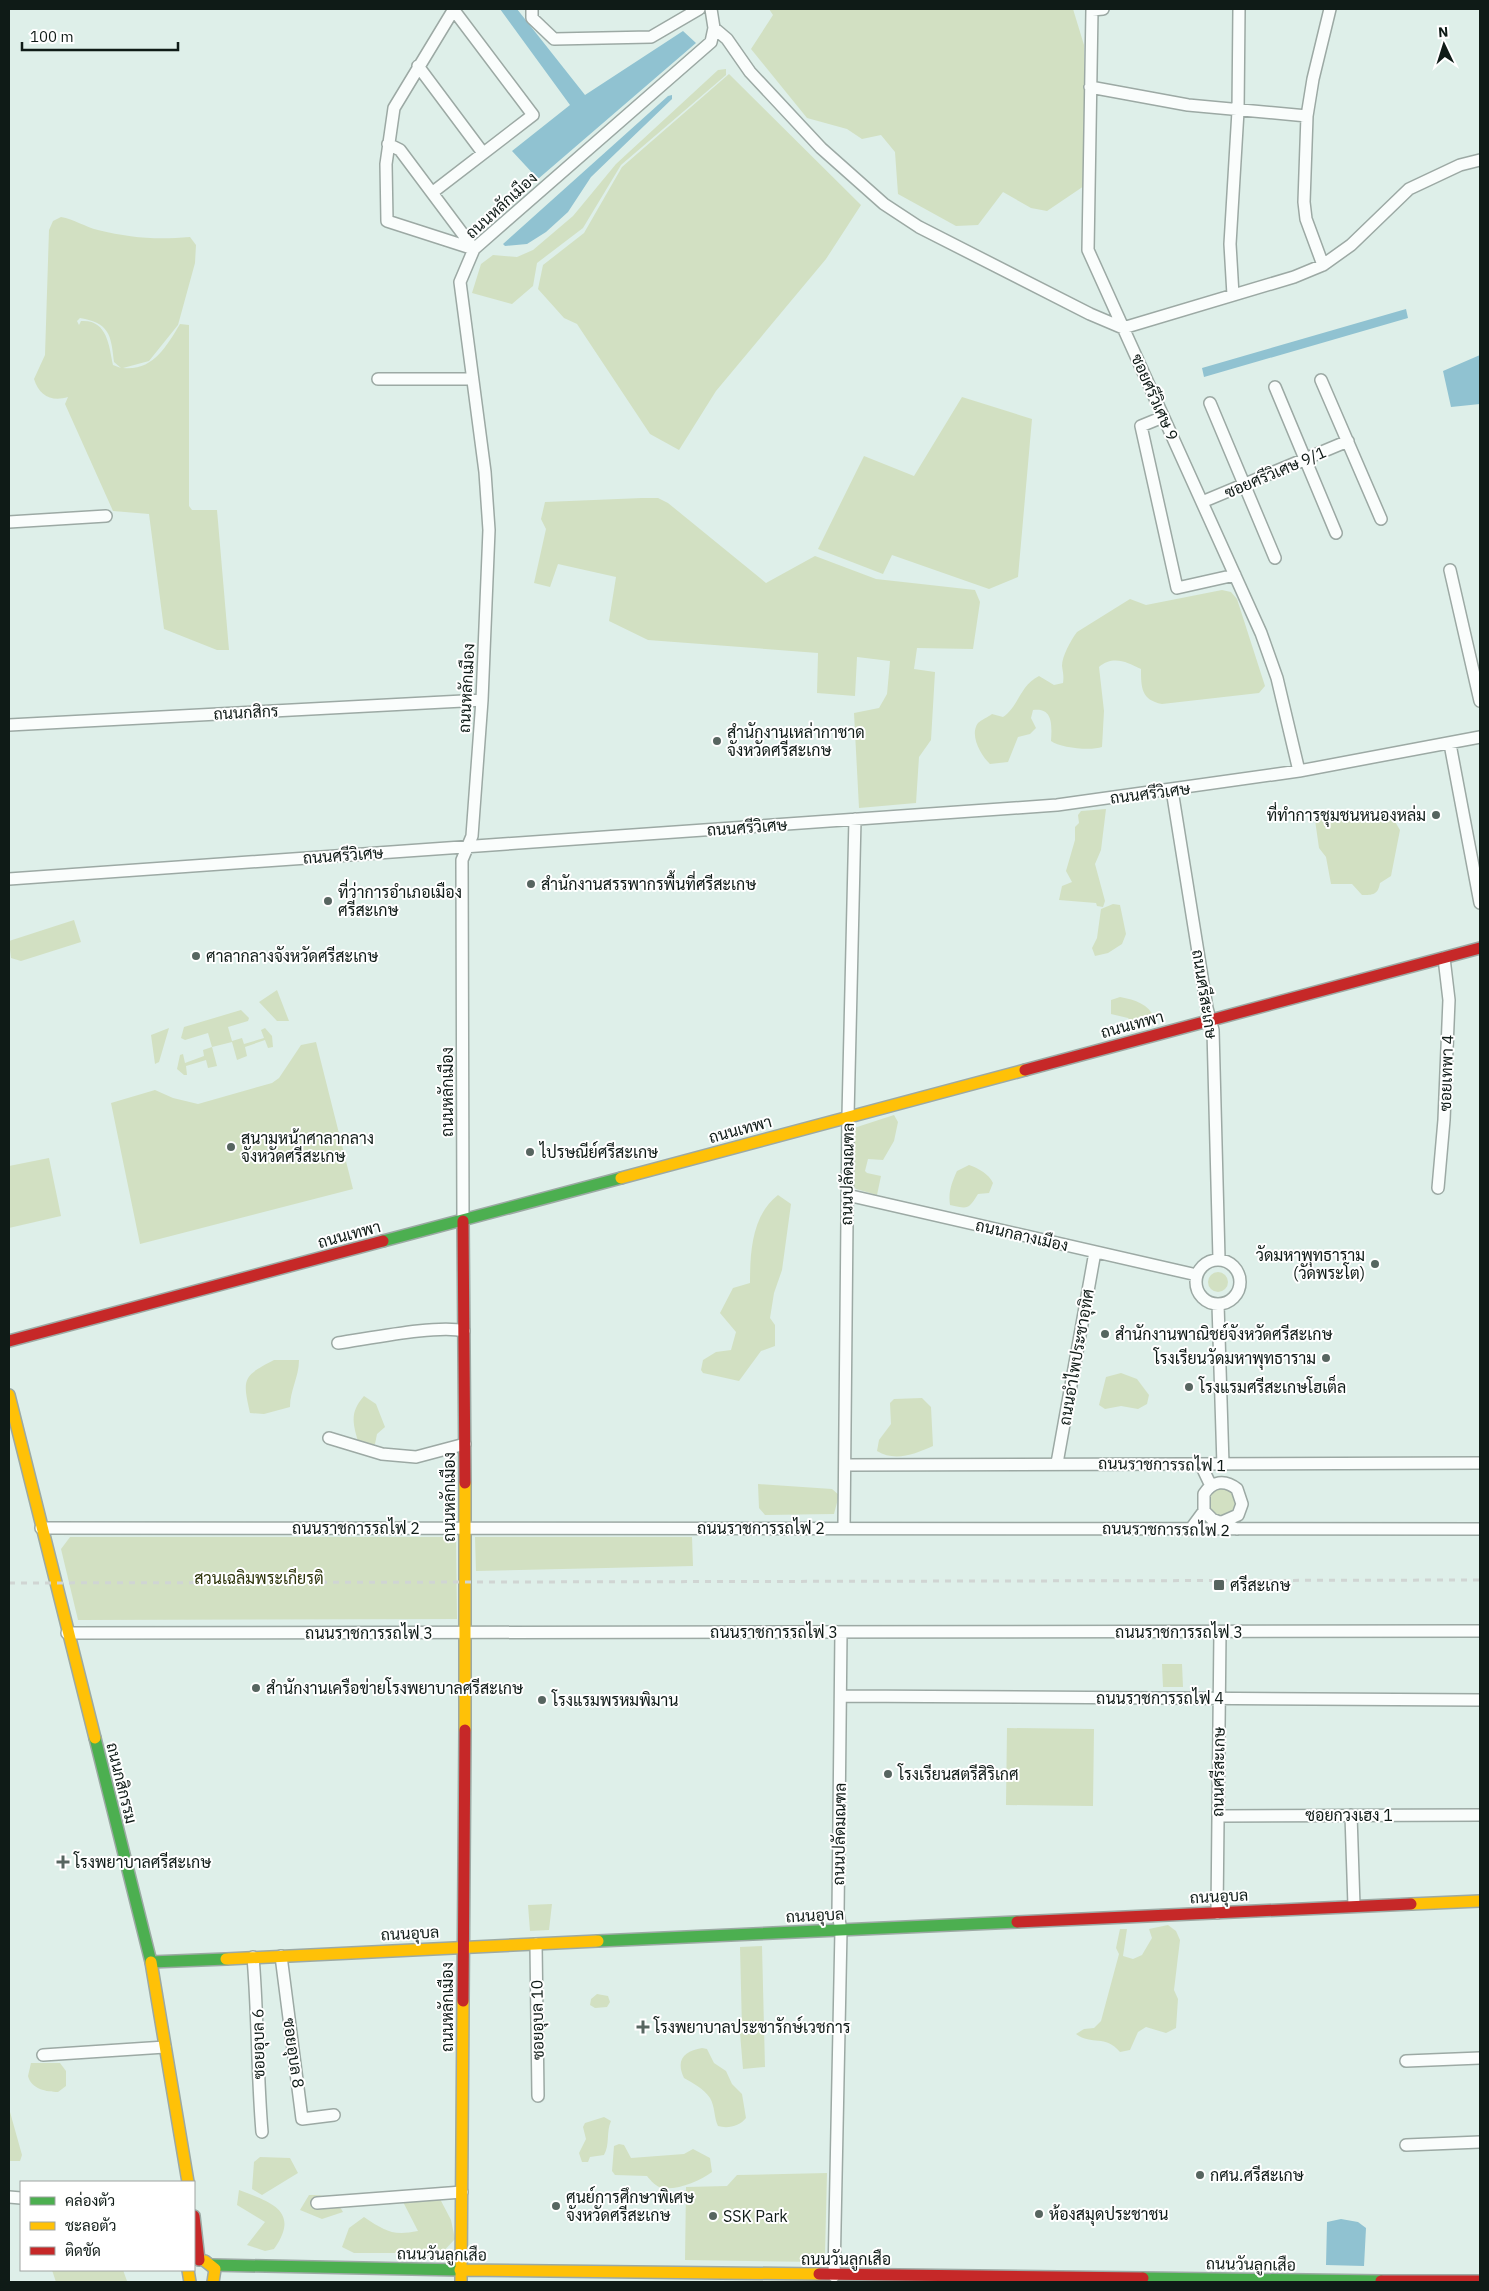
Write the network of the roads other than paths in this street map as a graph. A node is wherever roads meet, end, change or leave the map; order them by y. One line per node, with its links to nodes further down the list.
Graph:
1 (454, 9): 9 (street); 14 (street)
2 (532, 9): 3 (street)
3 (699, 9)
4 (711, 9): 8 (street)
5 (1098, 9): 10 (street, ซอยศรีวิเศษ 9)
6 (1239, 9): 11 (street)
7 (1330, 9): 12 (street)
8 (714, 28): 17 (street, ถนนหลักเมือง); 20 (street)
9 (418, 66): 13 (street); 14 (street)
10 (1090, 88): 11 (street); 20 (street, ซอยศรีวิเศษ 9)
11 (1238, 110): 12 (street); 19 (street)
12 (1307, 116): 18 (street)
13 (388, 144): 16 (street); 17 (street)
14 (483, 154): 16 (street)
15 (1480, 160): 18 (street)
16 (432, 192): 17 (street)
17 (474, 249): 22 (street, ถนนหลักเมือง)
18 (1323, 265): 19 (street)
19 (1233, 295): 20 (street)
20 (1124, 328): 26 (street, ซอยศรีวิเศษ 9)
21 (378, 379): 22 (street)
22 (472, 379): 38 (street, ถนนหลักเมือง)
23 (1321, 380): 27 (street)
24 (1275, 387): 28 (street)
25 (1210, 402): 29 (street)
26 (1163, 417): 30 (street, ซอยศรีวิเศษ 9); 37 (street)
27 (1348, 441): 28 (street, ซอยศรีวิเศษ 9/1); 32 (street)
28 (1305, 459): 29 (street, ซอยศรีวิเศษ 9/1); 34 (street)
29 (1244, 484): 30 (street, ซอยศรีวิเศษ 9/1); 35 (street)
30 (1202, 502): 37 (street, ซอยศรีวิเศษ 9)
31 (106, 516): 33 (street)
32 (1381, 519)
33 (9, 522)
34 (1336, 533)
35 (1275, 558)
36 (1450, 570): 39 (street)
37 (1235, 575): 43 (street, ซอยศรีวิเศษ 9)
38 (482, 700): 40 (street, ถนนกสิกร); 46 (street, ถนนหลักเมือง)
39 (1480, 701)
40 (9, 725)
41 (1480, 738): 42 (street, ถนนศรีวิเศษ)
42 (1450, 744): 43 (street, ถนนศรีวิเศษ); 48 (street)
43 (1299, 771): 44 (street, ถนนศรีวิเศษ)
44 (1172, 790): 45 (street, ถนนศรีวิเศษ); 51 (street, ถนนศรีสะเกษ)
45 (855, 819): 46 (street, ถนนศรีวิเศษ); 52 (street, ถนนปลัดมณฑล)
46 (467, 846): 47 (street, ถนนศรีวิเศษ); 55 (street, ถนนหลักเมือง)
47 (9, 879)
48 (1480, 903)
49 (1480, 948): 50 (main road, ถนนเทพา)
50 (1444, 958): 51 (main road, ถนนเทพา); 53 (street, ซอยเทพา 4)
51 (1210, 1020): 52 (main road, ถนนเทพา); 57 (street, ถนนศรีสะเกษ)
52 (848, 1116): 54 (street, ถนนปลัดมณฑล); 55 (main road, ถนนเทพา)
53 (1438, 1188)
54 (847, 1195): 56 (street, ถนนกลางเมือง); 68 (street, ถนนปลัดมณฑล)
55 (463, 1221): 60 (main road, ถนนหลักเมือง); 61 (main road, ถนนเทพา)
56 (1095, 1252): 58 (street, ถนนกลางเมือง); 66 (street, ถนนอำไพประชาอุทิศ)
57 (1219, 1260): 58 (street); 59 (street)
58 (1197, 1275): 59 (street)
59 (1218, 1304): 70 (street)
60 (464, 1332): 62 (street); 65 (main road, ถนนหลักเมือง)
61 (9, 1341)
62 (338, 1343)
63 (9, 1397): 76 (main road, ถนนกสิกรรม)
64 (329, 1438): 65 (street)
65 (465, 1444): 77 (main road, ถนนหลักเมือง)
66 (1057, 1463): 68 (street, ถนนราชการรถไฟ 1); 69 (street, ถนนราชการรถไฟ 1)
67 (1480, 1463): 71 (street, ถนนราชการรถไฟ 1)
68 (844, 1465): 78 (street, ถนนปลัดมณฑล)
69 (1201, 1465): 70 (street, ถนนราชการรถไฟ 1); 73 (street)
70 (1223, 1465): 71 (street, ถนนราชการรถไฟ 1)
71 (1246, 1466): 72 (street)
72 (1233, 1485): 73 (street); 75 (street)
73 (1212, 1486): 74 (street)
74 (1204, 1510): 75 (street); 80 (street)
75 (1222, 1526): 79 (street, ถนนราชการรถไฟ 2); 80 (street, ถนนราชการรถไฟ 2)
76 (42, 1528): 77 (street, ถนนราชการรถไฟ 2); 82 (main road, ถนนกสิกรรม)
77 (466, 1528): 78 (street, ถนนราชการรถไฟ 2); 83 (main road, ถนนหลักเมือง)
78 (844, 1528): 80 (street, ถนนราชการรถไฟ 2)
79 (1480, 1529)
80 (1190, 1530)
81 (1480, 1631): 85 (street, ถนนราชการรถไฟ 3)
82 (67, 1632): 83 (street, ถนนราชการรถไฟ 3); 100 (main road, ถนนกสิกรรม)
83 (466, 1632): 84 (street, ถนนราชการรถไฟ 3); 97 (main road, ถนนหลักเมือง)
84 (842, 1632): 85 (street, ถนนราชการรถไฟ 3); 86 (street, ถนนปลัดมณฑล)
85 (1220, 1632): 87 (street, ถนนศรีสะเกษ)
86 (841, 1696): 87 (street, ถนนราชการรถไฟ 4); 95 (street, ถนนปลัดมณฑล)
87 (1219, 1698): 88 (street, ถนนราชการรถไฟ 4); 91 (street, ถนนศรีสะเกษ)
88 (1480, 1700)
89 (1351, 1815): 90 (street, ซอยกวงเฮง 1); 91 (street, ซอยกวงเฮง 1); 93 (street)
90 (1480, 1815)
91 (1218, 1816): 94 (street, ถนนศรีสะเกษ)
92 (1480, 1900): 93 (main road, ถนนอุบล)
93 (1354, 1906): 94 (main road, ถนนอุบล)
94 (1217, 1913): 95 (main road, ถนนอุบล)
95 (841, 1930): 96 (main road, ถนนอุบล); 116 (street, ถนนปลัดมณฑล)
96 (536, 1944): 97 (main road, ถนนอุบล); 105 (street, ซอยอุบล 10)
97 (464, 1947): 98 (main road, ถนนอุบล); 111 (main road, ถนนหลักเมือง)
98 (281, 1956): 99 (main road, ถนนอุบล); 106 (street, ซอยอุบล 8)
99 (253, 1957): 100 (main road, ถนนอุบล); 107 (street, ซอยอุบล 6)
100 (151, 1962): 101 (main road, ถนนกสิกรรม)
101 (165, 2047): 102 (street); 110 (main road, ถนนกสิกรรม)
102 (43, 2055)
103 (1480, 2058): 104 (street)
104 (1406, 2061)
105 (538, 2096)
106 (334, 2115)
107 (262, 2132)
108 (1480, 2142): 109 (street)
109 (1406, 2144)
110 (188, 2181)
111 (462, 2192): 112 (street); 117 (main road, ถนนหลักเมือง)
112 (317, 2203)
113 (195, 2231): 114 (main road)
114 (197, 2262): 115 (main road, ถนนวันลูกเสือ)
115 (212, 2265): 117 (main road, ถนนวันลูกเสือ); 122 (main road)
116 (834, 2276): 119 (main road, ถนนวันลูกเสือ); 120 (main road, ถนนวันลูกเสือ)
117 (461, 2277): 118 (main road, ถนนวันลูกเสือ)
118 (747, 2278): 119 (main road, ถนนวันลูกเสือ)
119 (792, 2279)
120 (1036, 2280): 123 (main road, ถนนวันลูกเสือ)
121 (1480, 2281): 123 (main road, ถนนวันลูกเสือ)
122 (213, 2282)
123 (1266, 2282)

